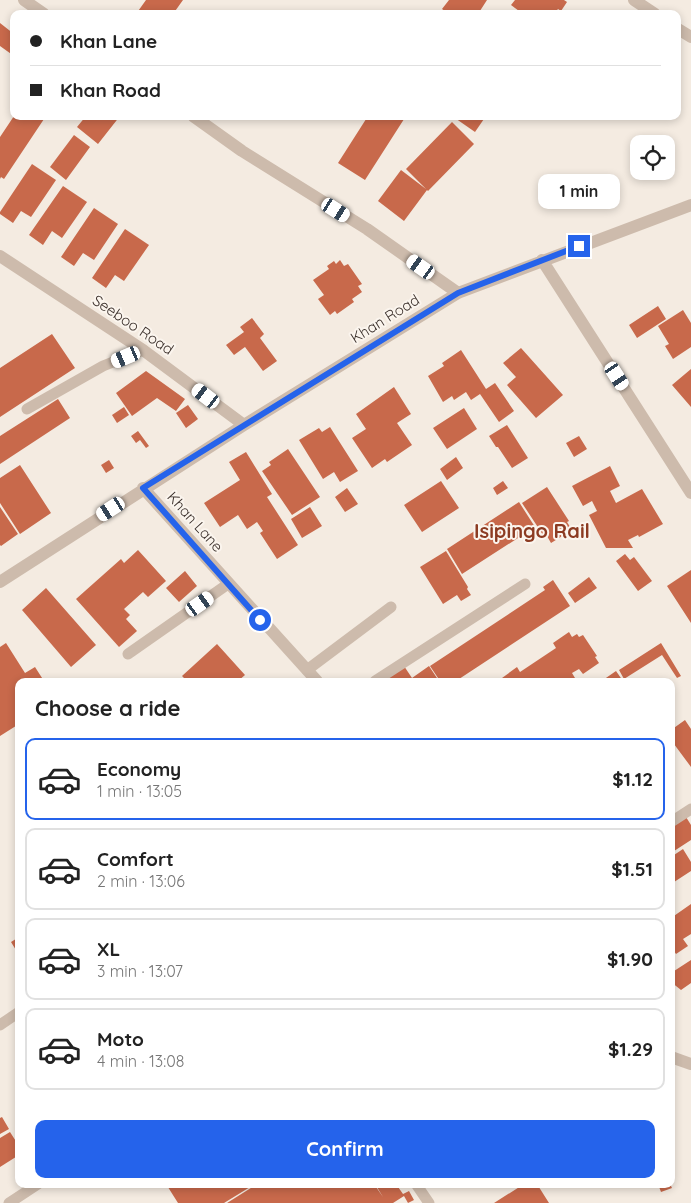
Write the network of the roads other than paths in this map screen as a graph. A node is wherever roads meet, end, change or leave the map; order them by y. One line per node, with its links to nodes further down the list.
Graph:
1 (24, 0): 3 (street)
2 (634, 0): 4 (street)
3 (38, 10)
4 (649, 10)
5 (199, 120): 9 (street)
6 (691, 205): 8 (street, Khan Road)
7 (0, 256): 10 (street, Seeboo Road)
8 (542, 260): 9 (street, Khan Road); 14 (street)
9 (458, 293): 12 (street, Khan Road)
10 (143, 350): 11 (lane); 12 (street, Seeboo Road)
11 (27, 409)
12 (244, 425): 13 (street, Khan Road)
13 (143, 488): 15 (street); 16 (street, Khan Lane)
14 (691, 492)
15 (0, 582)
16 (228, 584): 19 (lane); 20 (street, Khan Lane)
17 (525, 584): 22 (lane)
18 (391, 607): 20 (lane)
19 (128, 654)
20 (307, 670): 21 (street, Khan Lane)
21 (314, 678)
22 (380, 678)
23 (691, 809): 24 (lane)
24 (675, 819)
25 (15, 1015): 26 (lane)
26 (0, 1025)
27 (675, 1058): 28 (street)
28 (691, 1064)
29 (32, 1188): 31 (lane)
30 (419, 1188): 32 (lane)
31 (9, 1203)
32 (428, 1203)

